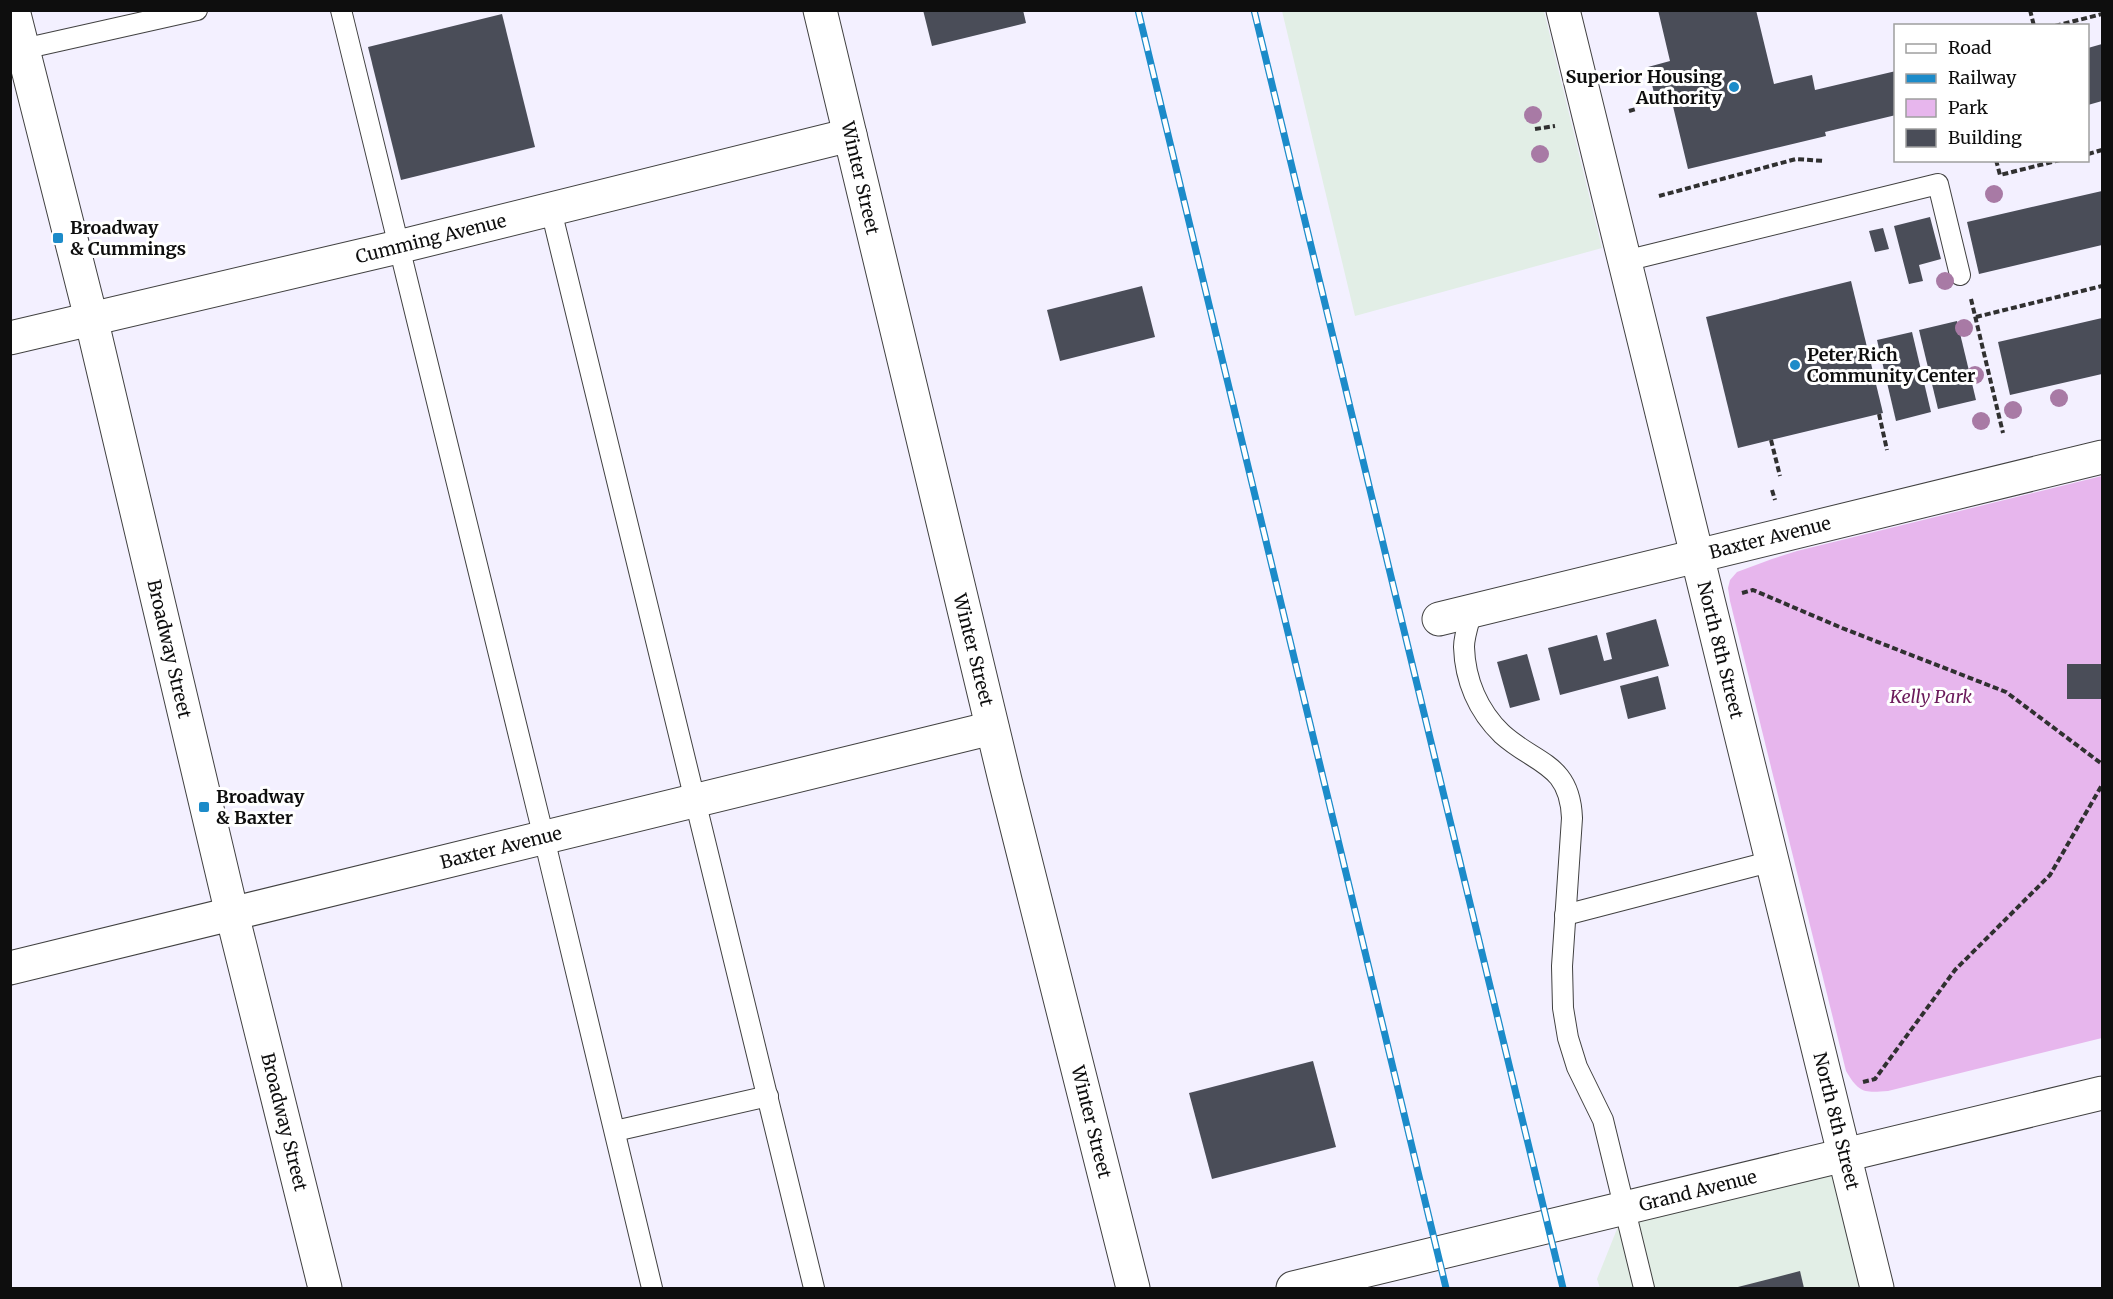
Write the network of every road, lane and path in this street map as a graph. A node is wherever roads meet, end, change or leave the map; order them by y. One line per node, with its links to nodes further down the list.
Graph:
1 (13, 10): 8 (street, Broadway Street)
2 (197, 10): 8 (lane)
3 (341, 10): 17 (lane)
4 (820, 10): 11 (street, Winter Street)
5 (1563, 10): 18 (street, North 8th Street)
6 (2103, 14): 7 (path)
7 (2063, 24)
8 (23, 49): 22 (street, Broadway Street)
9 (1636, 109): 10 (path)
10 (1629, 111)
11 (850, 135): 16 (street, Cumming Avenue); 34 (street, Winter Street)
12 (1824, 161): 15 (path)
13 (1997, 162): 14 (path)
14 (2052, 162)
15 (1659, 196)
16 (551, 210): 17 (street, Cumming Avenue); 37 (lane)
17 (398, 247): 22 (street, Cumming Avenue); 38 (lane)
18 (1625, 261): 19 (lane); 30 (street, North 8th Street)
19 (1960, 275): 21 (path)
20 (2103, 286): 21 (path)
21 (1976, 317): 25 (path)
22 (91, 318): 23 (street, Cumming Avenue); 40 (street, Broadway Street)
23 (10, 338)
24 (1879, 414): 27 (path)
25 (2003, 433)
26 (1771, 440): 29 (path)
27 (1887, 450)
28 (2103, 457): 30 (street, Baxter Avenue)
29 (1780, 476)
30 (1697, 556): 32 (street, Baxter Avenue); 39 (street, North 8th Street)
31 (1753, 590): 35 (path)
32 (1472, 611): 33 (street, Baxter Avenue); 41 (lane)
33 (1438, 620)
34 (992, 728): 37 (street, Baxter Avenue); 52 (street, Winter Street)
35 (2103, 764)
36 (2103, 784): 43 (path)
37 (695, 801): 38 (street, Baxter Avenue); 45 (lane)
38 (544, 838): 40 (street, Baxter Avenue); 46 (lane)
39 (1773, 861): 41 (lane); 47 (street, North 8th Street)
40 (232, 914): 42 (street, Baxter Avenue); 49 (street, Broadway Street)
41 (1565, 915): 48 (lane)
42 (10, 968)
43 (1861, 1082)
44 (2103, 1093): 47 (street, Grand Avenue)
45 (768, 1096): 46 (lane); 51 (lane)
46 (615, 1131): 50 (lane)
47 (1844, 1155): 48 (street, Grand Avenue); 55 (street, North 8th Street)
48 (1625, 1209): 53 (street, Grand Avenue); 54 (lane)
49 (325, 1288)
50 (652, 1288)
51 (814, 1288)
52 (1133, 1288)
53 (1293, 1288)
54 (1644, 1288)
55 (1876, 1288)

